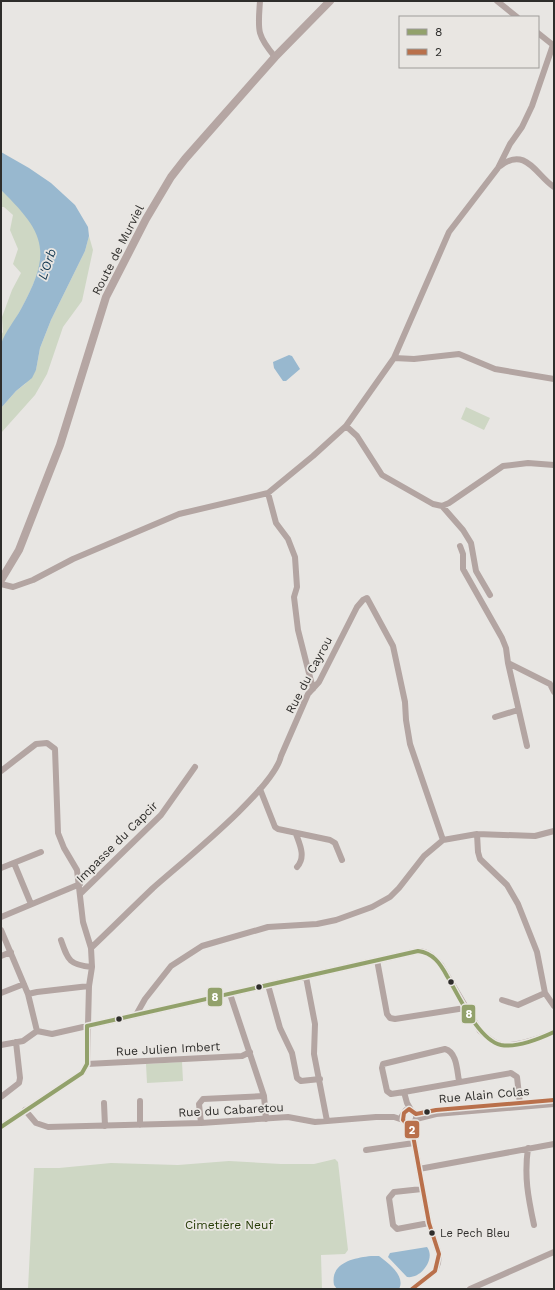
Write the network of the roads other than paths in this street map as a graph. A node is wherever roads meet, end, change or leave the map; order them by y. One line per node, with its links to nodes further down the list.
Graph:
1 (260, 1): 6 (street)
2 (330, 1): 6 (main road, Route de Murviel)
3 (497, 1): 4 (street)
4 (516, 16)
5 (539, 34): 7 (street)
6 (275, 57): 16 (main road, Route de Murviel)
7 (498, 168): 8 (street); 9 (street)
8 (554, 187)
9 (394, 358): 10 (street); 11 (street)
10 (554, 379)
11 (346, 426): 13 (street); 14 (street)
12 (554, 465): 14 (street)
13 (268, 492): 17 (street); 20 (street)
14 (442, 506): 18 (street)
15 (460, 546): 19 (street)
16 (1, 580)
17 (1, 584)
18 (490, 594)
19 (508, 663): 21 (street); 22 (street)
20 (312, 689): 27 (street, Rue du Cayrou); 31 (street, Rue du Cayrou)
21 (554, 692)
22 (518, 710): 23 (street); 24 (street)
23 (495, 717)
24 (527, 746)
25 (195, 767): 38 (street, Impasse du Capcir)
26 (1, 771): 37 (street)
27 (260, 789): 29 (street); 43 (street, Rue du Cayrou)
28 (554, 831): 30 (street)
29 (296, 834): 33 (street); 35 (street)
30 (477, 834): 31 (street); 53 (street)
31 (443, 840): 56 (street)
32 (41, 852): 34 (street)
33 (342, 860)
34 (14, 863): 36 (street); 39 (street)
35 (297, 867)
36 (1, 868)
37 (80, 884): 38 (street); 39 (street)
38 (81, 893): 43 (street)
39 (31, 904): 40 (street)
40 (1, 917)
41 (1, 930): 44 (street)
42 (61, 940): 47 (street)
43 (91, 948): 47 (street)
44 (10, 952): 45 (street); 49 (street)
45 (1, 956)
46 (377, 960): 48 (street); 59 (street); 59 (street)
47 (92, 967): 51 (street)
48 (306, 977): 50 (street); 69 (street)
49 (24, 984): 52 (street); 54 (street)
50 (268, 985): 55 (street); 69 (street)
51 (89, 986): 54 (street); 62 (street)
52 (1, 993)
53 (545, 993): 57 (street); 58 (street)
54 (28, 994): 63 (street)
55 (230, 994): 60 (street); 67 (street)
56 (144, 1000): 60 (street); 61 (street)
57 (502, 1000)
58 (554, 1006)
59 (465, 1008): 64 (street)
60 (154, 1011): 61 (street)
61 (136, 1015): 62 (street)
62 (87, 1026): 63 (street); 68 (street)
63 (37, 1031): 65 (street)
64 (554, 1032)
65 (16, 1042): 66 (street); 71 (street)
66 (1, 1045)
67 (250, 1052): 68 (street, Rue Julien Imbert); 74 (street)
68 (88, 1064): 81 (street)
69 (320, 1079): 84 (street)
70 (459, 1081): 73 (street); 73 (street); 79 (street)
71 (13, 1089): 72 (street); 75 (street)
72 (1, 1090)
73 (404, 1092): 82 (street)
74 (264, 1096): 83 (street); 85 (street)
75 (1, 1097)
76 (554, 1100): 79 (street, Rue Alain Colas)
77 (140, 1101): 86 (street)
78 (104, 1103): 87 (street)
79 (520, 1104): 82 (street, Rue Alain Colas)
80 (554, 1104): 82 (street, Rue Alain Colas)
81 (25, 1110): 87 (street, Rue du Cabaretou); 88 (street)
82 (409, 1117): 84 (street, Rue du Cabaretou); 89 (street)
83 (266, 1119): 84 (street, Rue du Cabaretou); 85 (street, Rue du Cabaretou)
84 (327, 1121)
85 (201, 1123): 86 (street, Rue du Cabaretou)
86 (140, 1125): 87 (street, Rue du Cabaretou)
87 (105, 1126)
88 (1, 1127)
89 (414, 1143): 92 (street); 93 (street)
90 (554, 1144): 91 (street)
91 (528, 1148): 93 (street); 96 (street)
92 (366, 1150)
93 (419, 1169): 94 (street)
94 (422, 1189): 95 (street); 95 (street)
95 (429, 1223): 98 (street)
96 (534, 1224)
97 (554, 1252): 99 (street)
98 (412, 1289)
99 (470, 1289)

